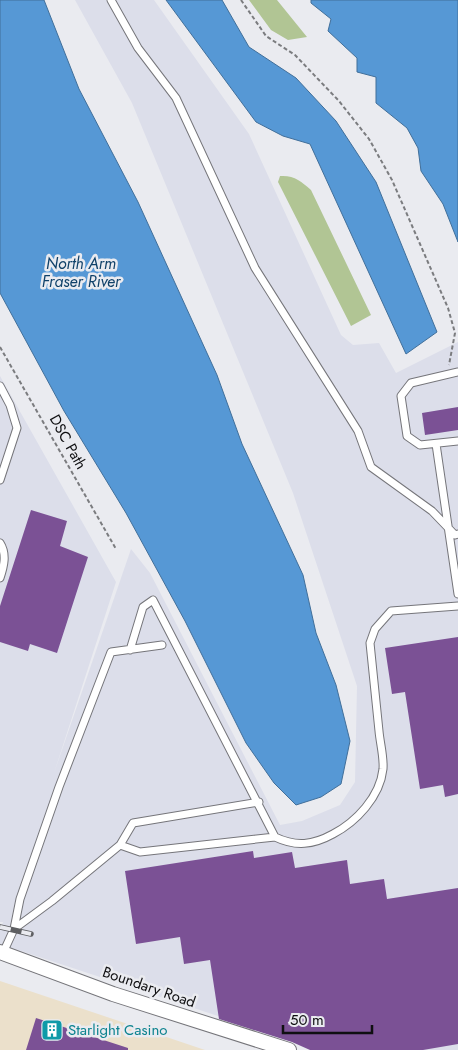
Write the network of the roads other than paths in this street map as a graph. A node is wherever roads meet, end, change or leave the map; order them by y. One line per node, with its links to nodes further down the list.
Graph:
1 (111, 0): 7 (lane)
2 (458, 372): 5 (lane)
3 (0, 386): 6 (lane)
4 (458, 441): 5 (lane)
5 (436, 444): 7 (lane)
6 (0, 480)
7 (446, 526): 8 (lane); 11 (lane)
8 (458, 534)
9 (1, 548): 10 (lane)
10 (0, 578)
11 (458, 594)
12 (458, 606): 16 (lane)
13 (162, 646): 14 (lane)
14 (130, 650): 15 (lane); 18 (lane)
15 (258, 802): 16 (lane); 17 (lane)
16 (275, 837): 17 (lane)
17 (120, 845): 18 (lane)
18 (14, 929): 19 (lane)
19 (1, 955): 20 (street, Boundary Road)
20 (288, 1050)

